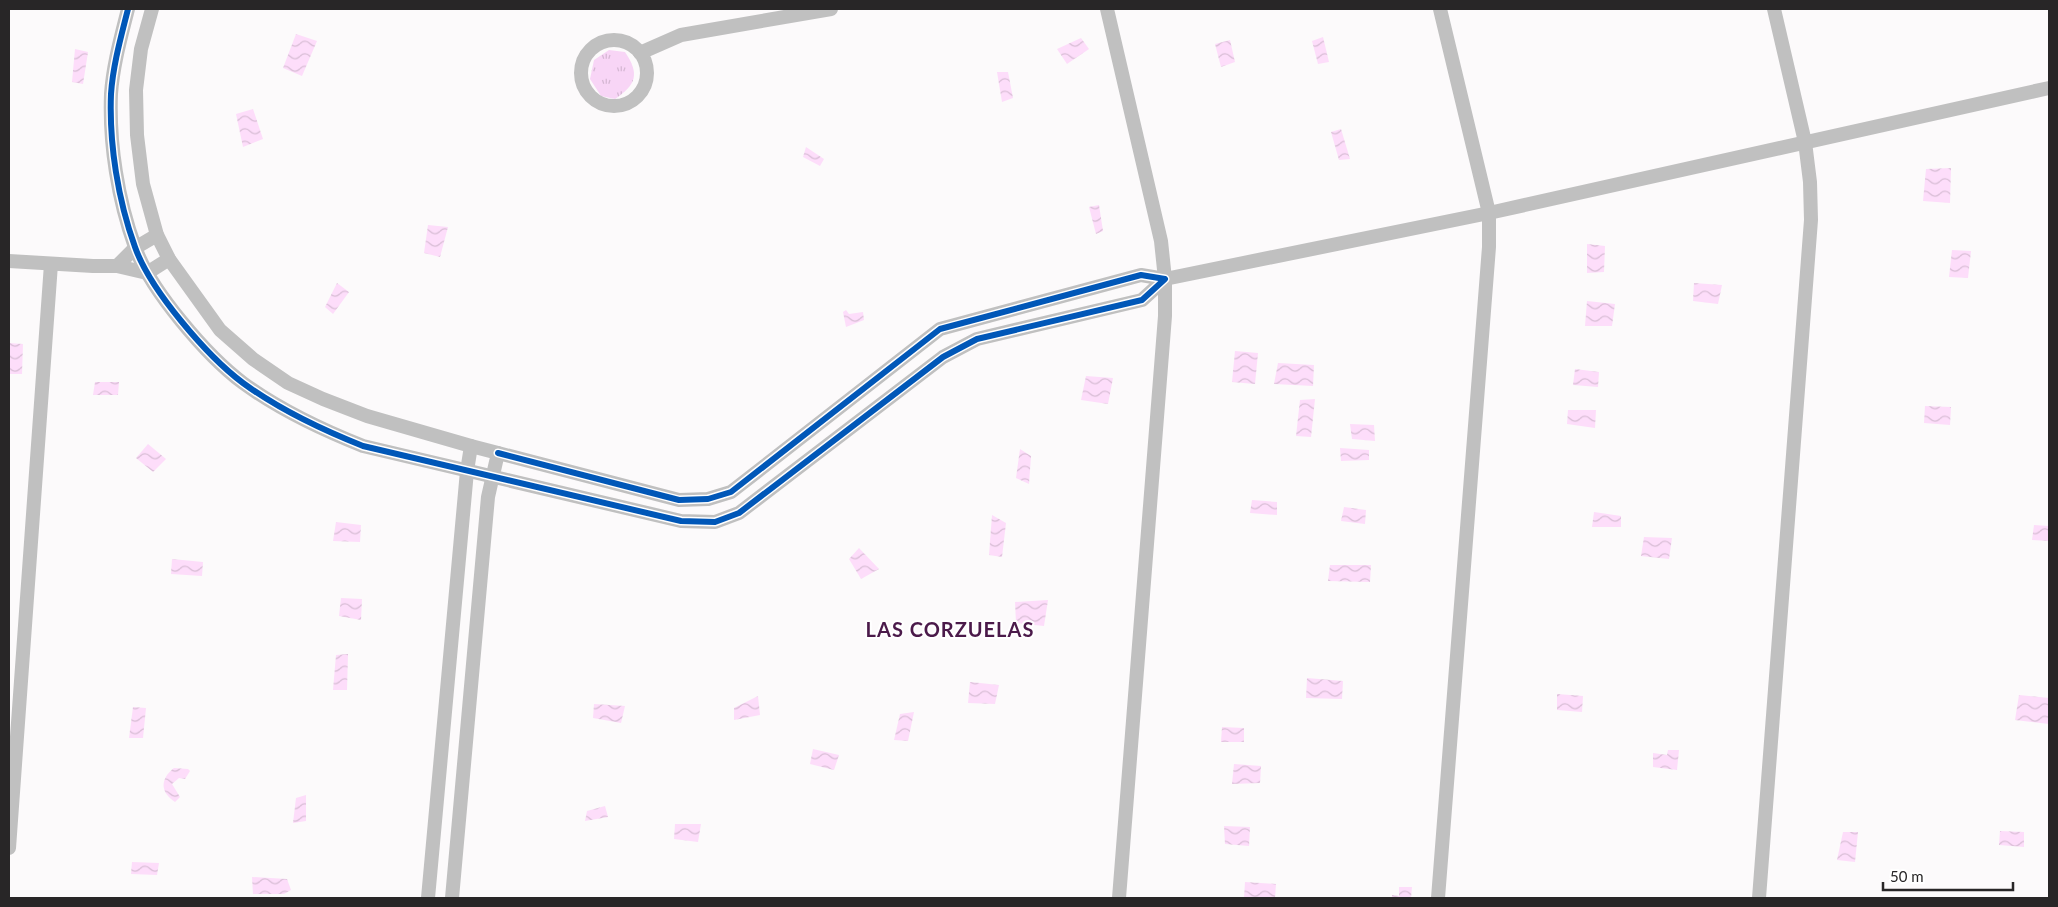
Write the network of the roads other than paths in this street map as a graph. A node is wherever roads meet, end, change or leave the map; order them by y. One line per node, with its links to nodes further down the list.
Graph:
1 (128, 9): 12 (street)
2 (152, 9): 11 (street)
3 (831, 9): 7 (street)
4 (1107, 9): 18 (street)
5 (1440, 9): 10 (street)
6 (1774, 9): 9 (street)
7 (640, 53): 7 (street)
8 (2049, 88): 9 (street)
9 (1804, 142): 10 (street); 28 (street)
10 (1490, 213): 18 (street); 27 (street)
11 (157, 235): 12 (street); 13 (street)
12 (135, 248): 16 (street); 17 (street)
13 (169, 259): 17 (street); 19 (street)
14 (9, 261): 15 (street)
15 (51, 264): 16 (street); 23 (street)
16 (117, 266): 17 (street)
17 (147, 272): 21 (street)
18 (1165, 279): 20 (street); 22 (street); 26 (street)
19 (471, 446): 20 (street); 21 (street)
20 (498, 453): 22 (street)
21 (467, 471): 22 (street); 24 (street)
22 (493, 478): 25 (street)
23 (9, 848)
24 (428, 898)
25 (452, 898)
26 (1120, 898)
27 (1438, 898)
28 (1759, 898)

